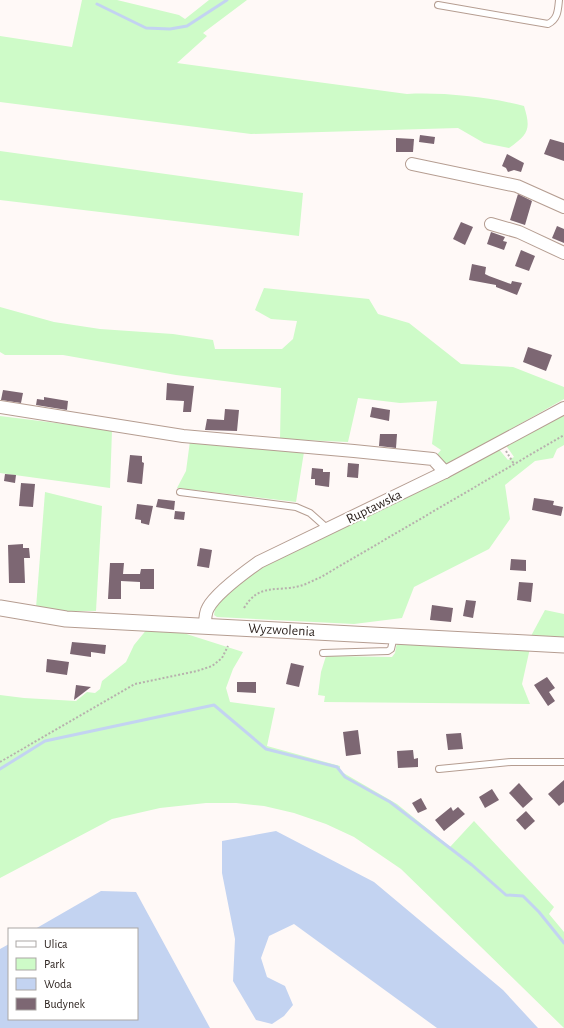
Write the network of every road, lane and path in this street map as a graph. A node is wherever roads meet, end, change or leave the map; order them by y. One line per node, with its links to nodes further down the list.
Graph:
1 (559, 0): 2 (lane)
2 (438, 5)
3 (412, 164): 4 (street)
4 (564, 207)
5 (491, 224): 6 (street)
6 (564, 253)
7 (0, 407): 12 (street)
8 (564, 408): 10 (street, Ruptawska)
9 (564, 435): 11 (path)
10 (499, 442): 11 (path); 12 (street, Ruptawska)
11 (514, 464): 16 (path)
12 (445, 472): 14 (street, Ruptawska)
13 (180, 492): 14 (lane)
14 (328, 529): 17 (street, Ruptawska)
15 (0, 608): 17 (street, Wyzwolenia)
16 (244, 608)
17 (205, 626): 18 (street, Wyzwolenia)
18 (394, 636): 19 (street, Wyzwolenia); 21 (lane)
19 (564, 645)
20 (228, 646): 22 (path)
21 (323, 653)
22 (0, 762)
23 (564, 762): 24 (lane)
24 (439, 768)

